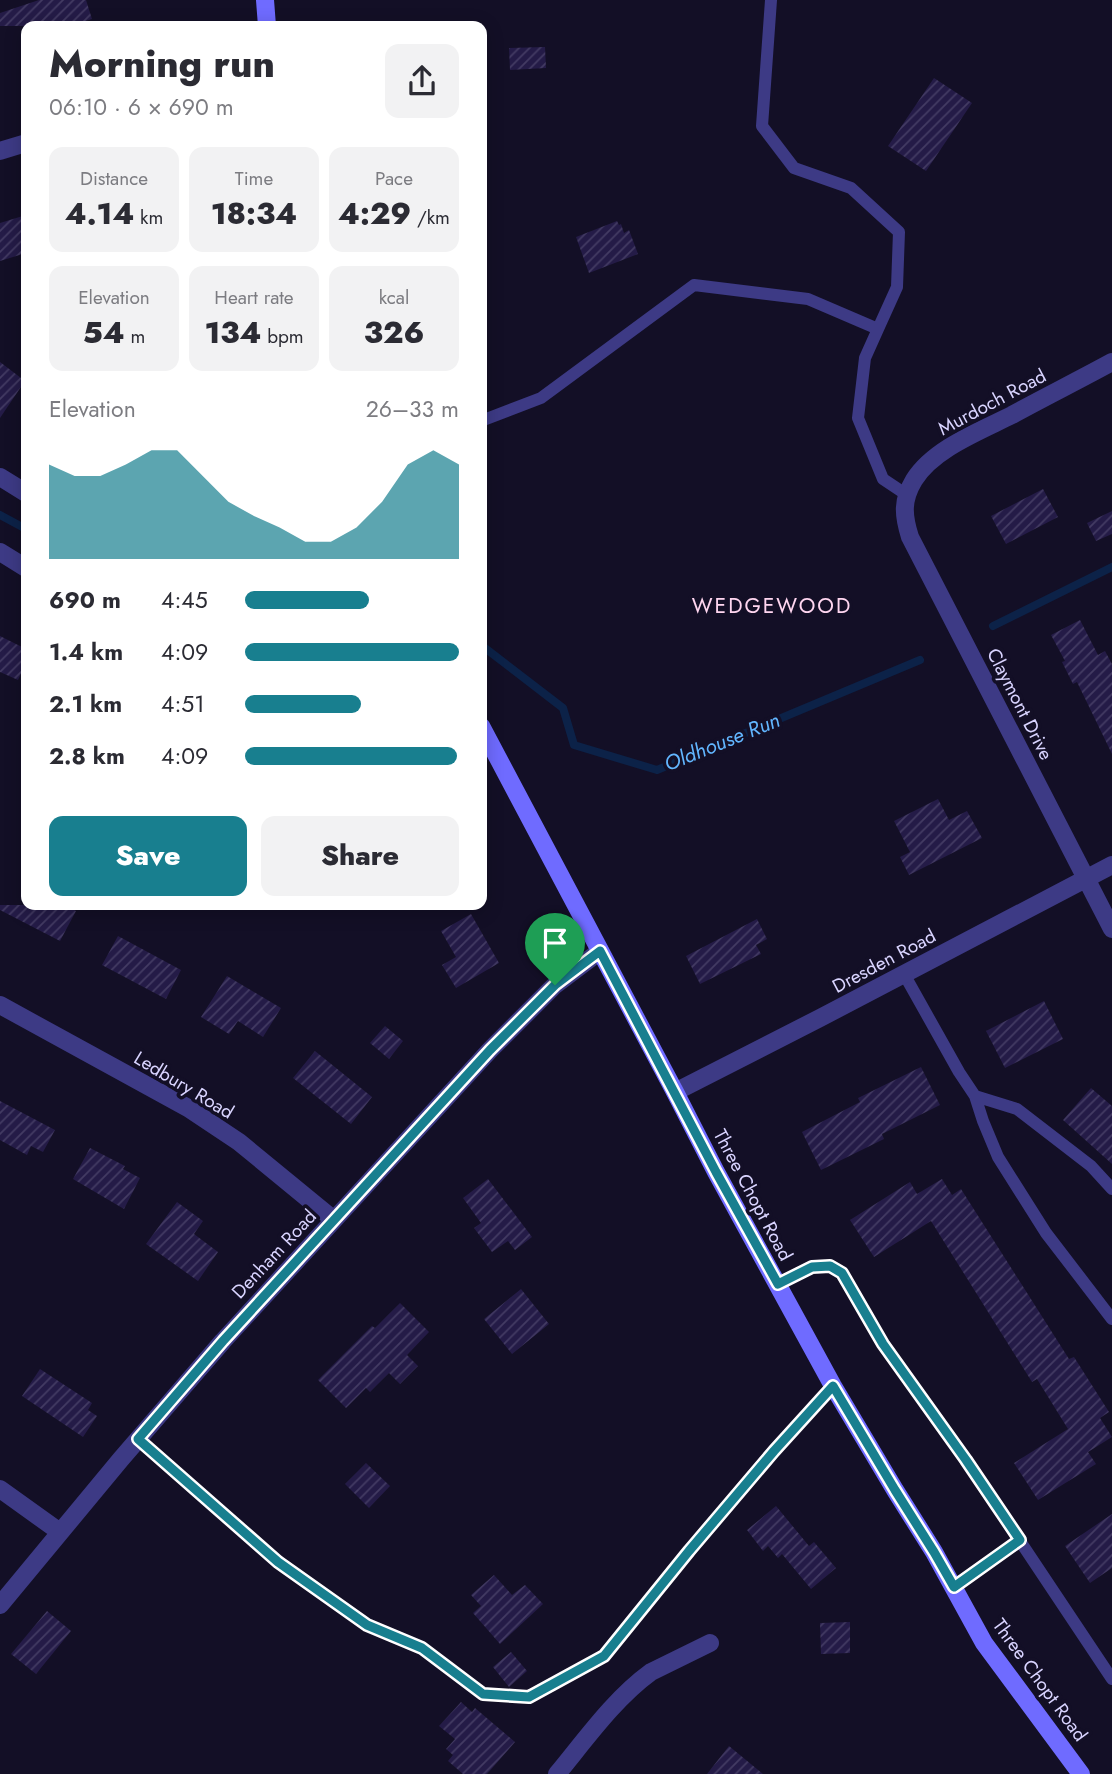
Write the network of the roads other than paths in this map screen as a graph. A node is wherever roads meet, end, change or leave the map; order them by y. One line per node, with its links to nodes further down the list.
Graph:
1 (265, 0): 3 (main road)
2 (771, 0): 6 (lane)
3 (267, 21)
4 (21, 145): 5 (street)
5 (0, 152)
6 (877, 329): 8 (lane); 11 (lane)
7 (1112, 362): 11 (street, Murdoch Road)
8 (487, 419)
9 (0, 477): 10 (street)
10 (21, 490)
11 (907, 495): 16 (street, Claymont Drive)
12 (0, 552): 13 (street)
13 (21, 565)
14 (487, 737): 18 (main road, Three Chopt Road)
15 (1112, 865): 16 (street, Dresden Road)
16 (1086, 879): 17 (street, Claymont Drive); 19 (street, Dresden Road)
17 (1112, 929)
18 (600, 951): 21 (main road, Three Chopt Road); 24 (street, Denham Road)
19 (904, 974): 21 (street, Dresden Road); 22 (lane)
20 (0, 1005): 24 (street, Ledbury Road)
21 (675, 1092): 25 (main road, Three Chopt Road)
22 (975, 1096): 23 (lane); 26 (lane)
23 (1112, 1189)
24 (334, 1220): 28 (street, Denham Road)
25 (778, 1284): 27 (main road, Three Chopt Road); 31 (lane)
26 (1112, 1319)
27 (833, 1386): 28 (lane); 32 (main road, Three Chopt Road)
28 (138, 1439): 30 (street, Denham Road)
29 (0, 1489): 30 (street)
30 (60, 1532): 33 (street, Denham Road)
31 (1020, 1540): 32 (lane); 35 (lane)
32 (954, 1587): 37 (main road, Three Chopt Road)
33 (0, 1605)
34 (710, 1643): 36 (street)
35 (1112, 1679)
36 (557, 1774)
37 (1081, 1774)

